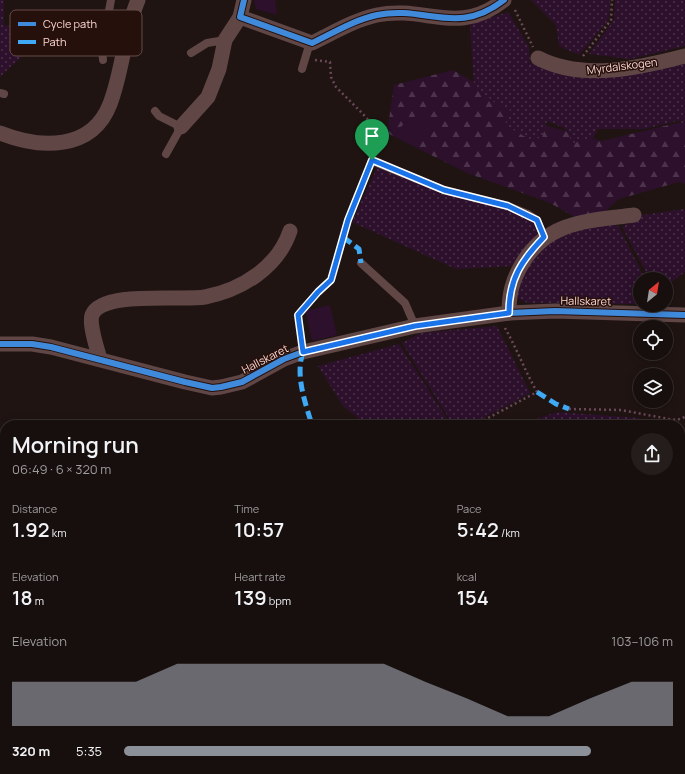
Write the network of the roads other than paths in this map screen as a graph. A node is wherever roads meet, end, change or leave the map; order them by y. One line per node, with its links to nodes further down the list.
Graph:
1 (111, 0): 5 (lane)
2 (138, 0): 6 (street)
3 (244, 0): 7 (street)
4 (507, 3): 9 (street)
5 (109, 10)
6 (135, 10)
7 (240, 17): 8 (street); 9 (street)
8 (225, 40): 10 (lane); 18 (street)
9 (312, 43): 16 (lane)
10 (191, 52)
11 (103, 56): 15 (lane)
12 (122, 56): 19 (street)
13 (685, 56): 14 (street, Myrdalskogen)
14 (538, 58)
15 (103, 60)
16 (302, 69)
17 (155, 111): 18 (lane)
18 (181, 127): 20 (lane)
19 (0, 133)
20 (166, 154)
21 (372, 160): 24 (lane)
22 (634, 215): 24 (street)
23 (290, 232): 30 (street)
24 (544, 237): 26 (street)
25 (361, 262): 28 (lane)
26 (504, 314): 27 (street, Hallskaret); 28 (street, Hallskaret)
27 (685, 315)
28 (415, 326): 30 (street, Hallskaret)
29 (0, 344): 30 (street, Hallskaret)
30 (100, 359)

